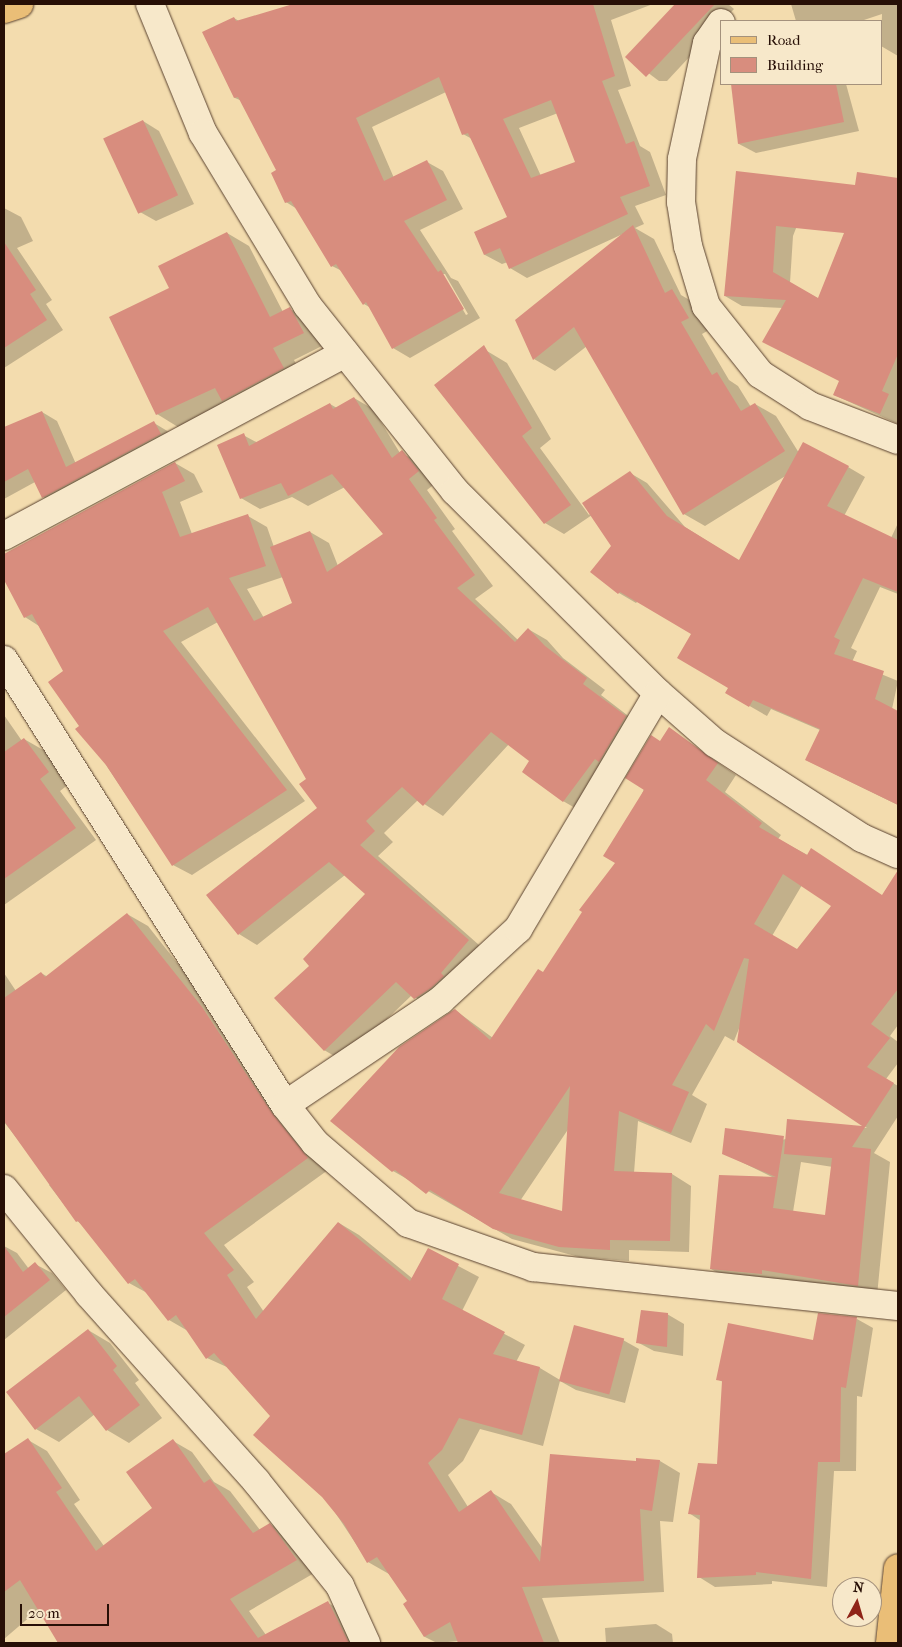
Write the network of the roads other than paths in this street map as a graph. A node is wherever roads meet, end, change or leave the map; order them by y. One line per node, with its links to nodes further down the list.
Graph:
1 (20, 4): 4 (main road)
2 (150, 4): 7 (street)
3 (726, 4): 5 (street)
4 (4, 9)
5 (722, 20)
6 (720, 25): 8 (street)
7 (345, 353): 9 (street); 11 (street)
8 (898, 440)
9 (4, 536)
10 (4, 660): 13 (street)
11 (658, 693): 12 (street); 13 (street)
12 (898, 854)
13 (285, 1105): 15 (street)
14 (4, 1189): 17 (street)
15 (898, 1306)
16 (898, 1568): 18 (main road)
17 (366, 1643)
18 (890, 1643)

